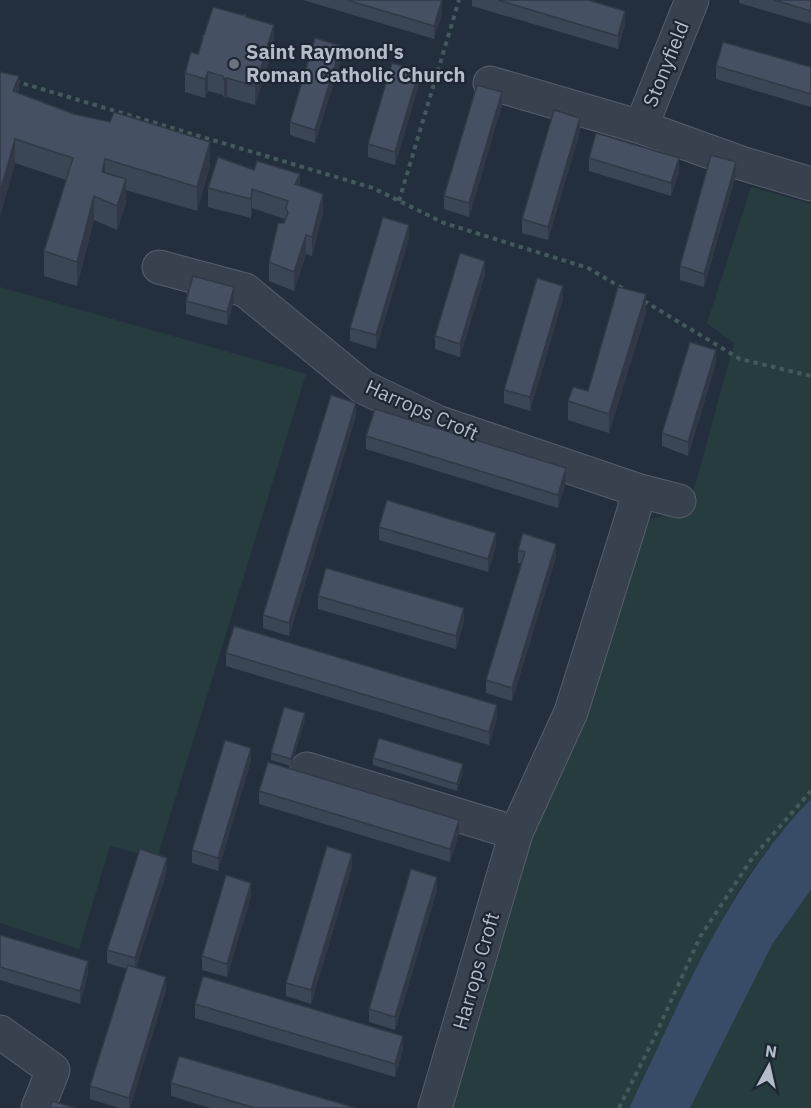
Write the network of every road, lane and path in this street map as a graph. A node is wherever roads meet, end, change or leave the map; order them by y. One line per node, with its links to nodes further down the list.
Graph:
1 (459, 0): 7 (path)
2 (692, 0): 5 (street, Stonyfield)
3 (11, 80): 7 (path)
4 (490, 83): 5 (street)
5 (641, 127): 6 (street)
6 (811, 184)
7 (399, 201): 9 (path)
8 (159, 267): 12 (street, Harrops Croft)
9 (629, 292)
10 (639, 298): 11 (path)
11 (811, 376)
12 (640, 490): 13 (street, Harrops Croft); 16 (street, Harrops Croft)
13 (679, 501)
14 (307, 770): 16 (street)
15 (811, 791): 20 (path)
16 (516, 833): 19 (street, Harrops Croft)
17 (0, 1032): 18 (street)
18 (38, 1108)
19 (435, 1108)
20 (619, 1108)

